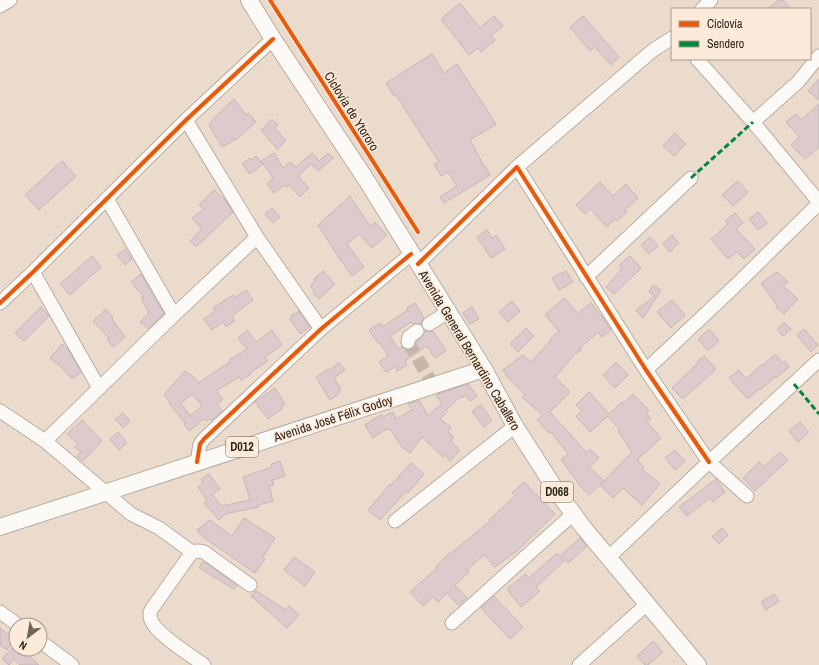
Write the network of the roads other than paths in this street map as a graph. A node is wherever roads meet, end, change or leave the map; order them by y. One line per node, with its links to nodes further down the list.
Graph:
1 (10, 0): 4 (street)
2 (249, 0): 6 (main road, Avenida General Bernardino Caballero / D068)
3 (711, 0): 5 (street)
4 (0, 6)
5 (703, 8)
6 (273, 39): 10 (street); 17 (main road, Avenida General Bernardino Caballero / D068)
7 (671, 39): 12 (street)
8 (819, 56): 11 (street)
9 (698, 60): 11 (street)
10 (186, 120): 14 (street); 16 (street)
11 (753, 122): 15 (street)
12 (518, 167): 17 (street); 19 (street)
13 (692, 178): 19 (street)
14 (107, 199): 18 (street); 22 (street)
15 (819, 202): 29 (street)
16 (257, 237): 22 (street); 24 (street)
17 (414, 259): 21 (main road, Avenida General Bernardino Caballero / D068); 24 (street)
18 (33, 272): 20 (street); 30 (street)
19 (586, 276): 29 (street)
20 (0, 303)
21 (448, 312): 23 (street); 28 (main road, Avenida General Bernardino Caballero / D068)
22 (174, 315): 30 (street)
23 (429, 324)
24 (321, 329): 34 (street)
25 (417, 332): 26 (street)
26 (408, 342)
27 (819, 360): 35 (street)
28 (484, 369): 32 (main road, Avenida General Bernardino Caballero / D068); 34 (main road, Avenida José Félix Godoy / D012)
29 (646, 370): 35 (street)
30 (99, 388): 33 (street)
31 (0, 411): 33 (street)
32 (515, 426): 38 (main road, Avenida General Bernardino Caballero / D068); 39 (street)
33 (45, 441): 36 (street)
34 (197, 462): 36 (main road, Avenida José Félix Godoy / D012)
35 (709, 462): 37 (street); 42 (street)
36 (105, 492): 40 (main road, Avenida José Félix Godoy / D012); 41 (street)
37 (747, 496)
38 (573, 514): 42 (main road, Avenida General Bernardino Caballero / D068); 45 (street)
39 (395, 521)
40 (0, 527)
41 (192, 552): 43 (street); 48 (street)
42 (609, 557): 44 (main road, Avenida General Bernardino Caballero / D068)
43 (250, 585)
44 (647, 604): 49 (street); 50 (main road, Avenida General Bernardino Caballero / D068)
45 (452, 623)
46 (48, 647): 47 (street)
47 (72, 665)
48 (204, 665)
49 (579, 665)
50 (698, 665)

